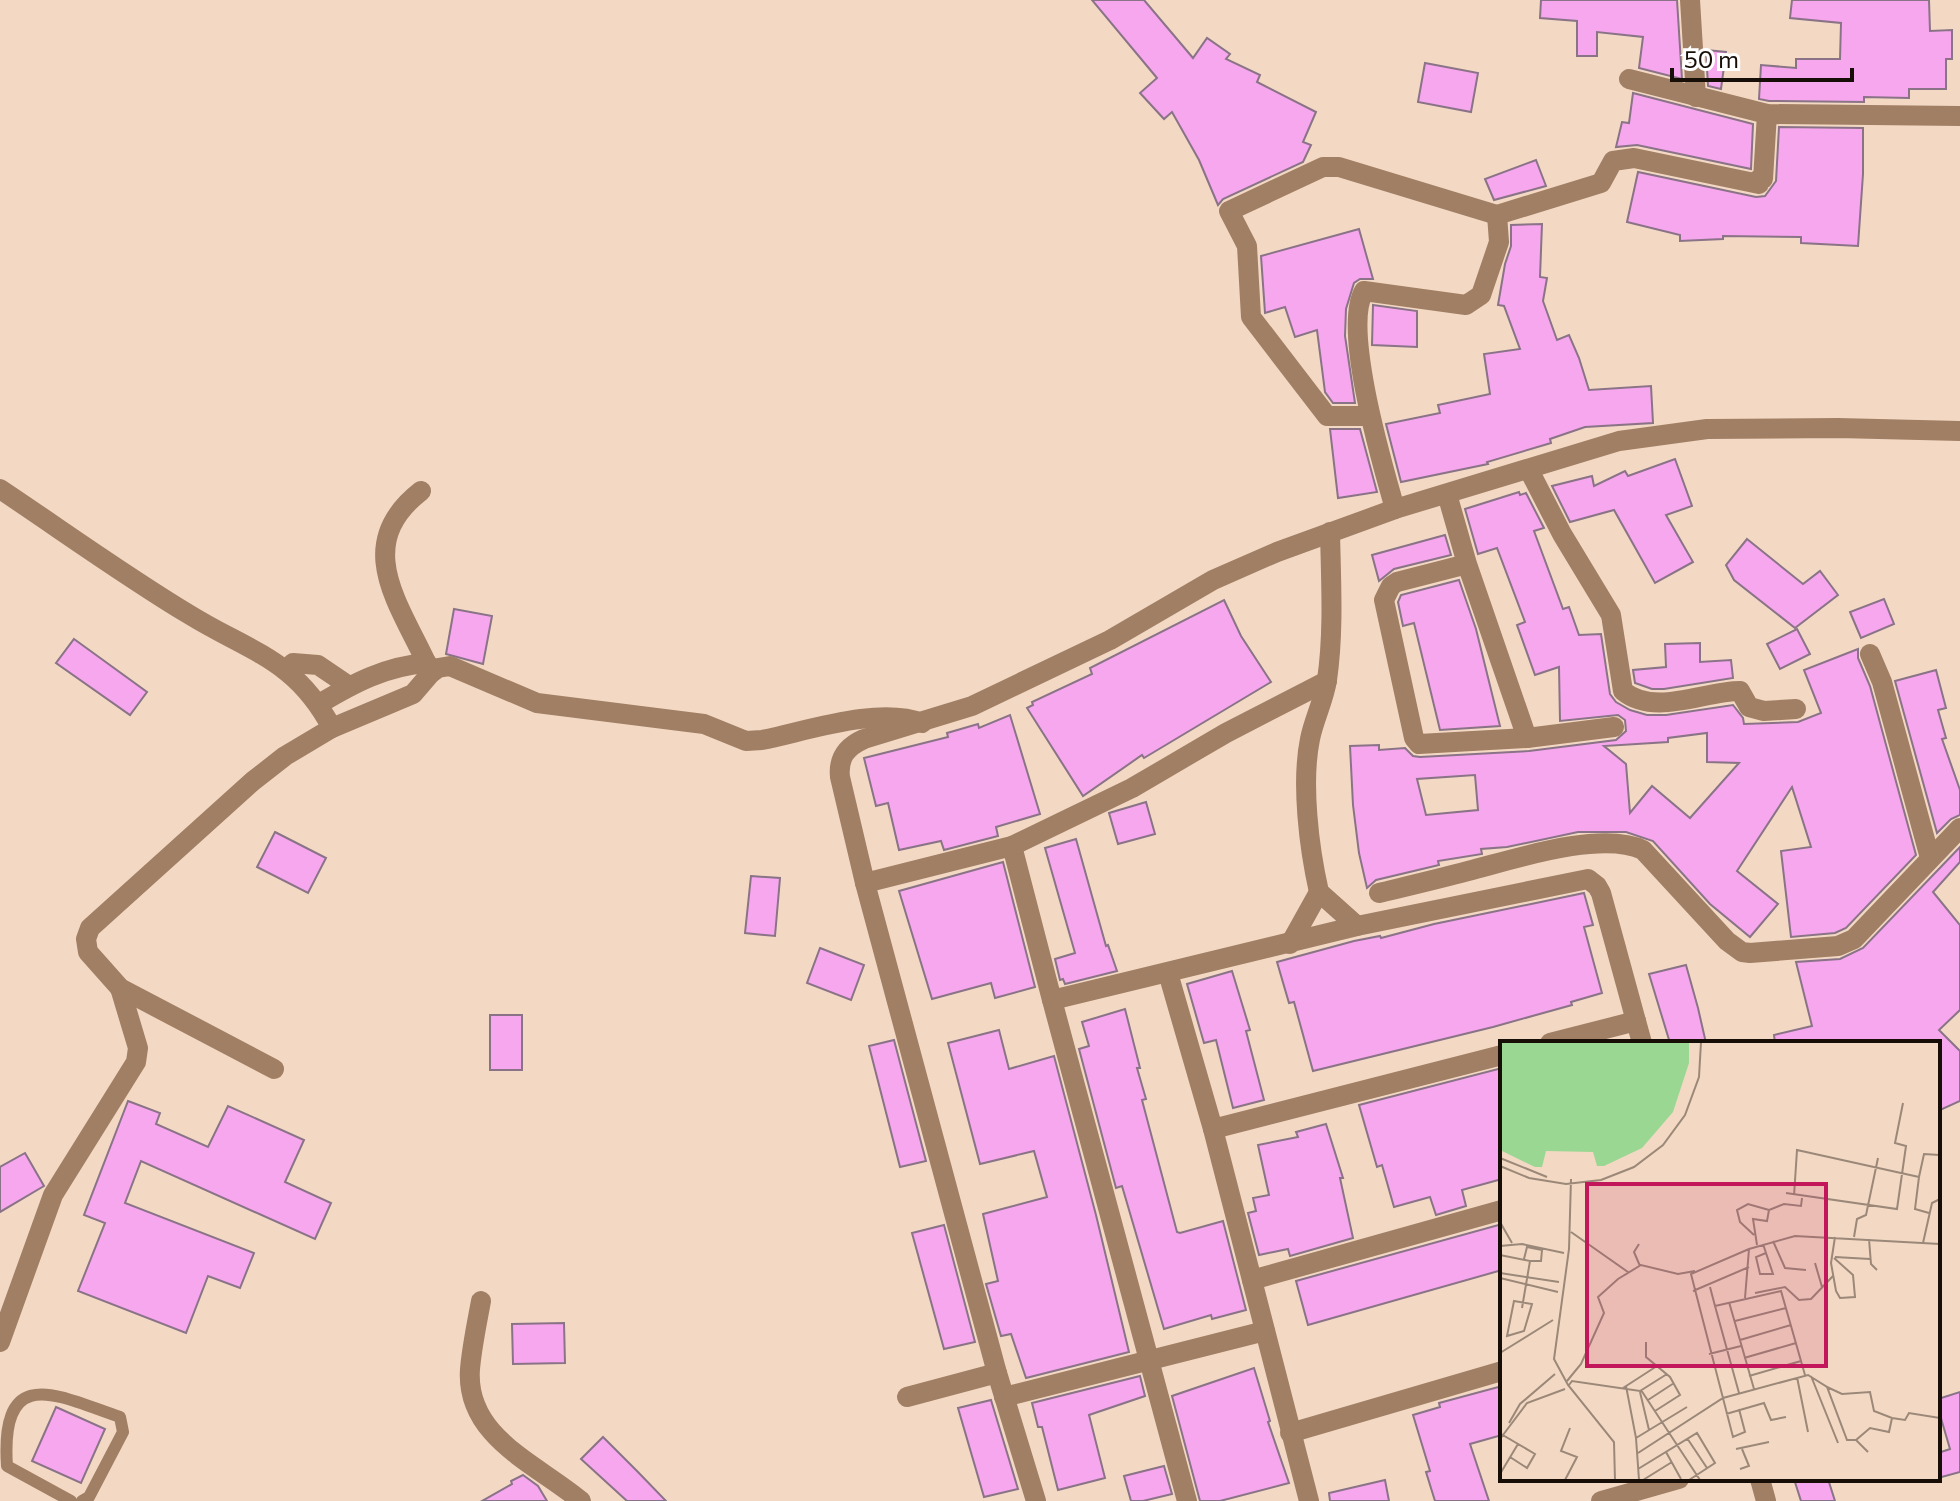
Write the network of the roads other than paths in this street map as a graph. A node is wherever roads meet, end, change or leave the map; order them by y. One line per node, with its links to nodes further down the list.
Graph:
1 (1690, 0): 3 (street)
2 (1629, 79): 3 (street)
3 (1696, 97): 4 (street)
4 (1767, 114): 5 (street); 6 (street)
5 (1960, 116)
6 (1497, 215): 7 (street); 7 (street)
7 (1369, 416): 13 (street)
8 (1960, 431): 9 (street)
9 (1529, 470): 12 (street); 22 (street)
10 (1, 491): 18 (street)
11 (421, 491): 17 (street)
12 (1447, 494): 13 (street); 15 (street)
13 (1395, 509): 14 (street)
14 (1330, 532): 19 (street); 23 (street)
15 (1467, 564): 26 (street); 26 (street)
16 (1870, 654): 29 (street)
17 (436, 667): 20 (street); 23 (street); 25 (street)
18 (286, 669): 20 (street); 21 (street)
19 (1327, 681): 28 (street); 31 (street)
20 (349, 686): 21 (street)
21 (319, 704): 25 (street)
22 (1796, 709)
23 (922, 723): 30 (street)
24 (1614, 727): 26 (street)
25 (332, 728): 36 (street)
26 (1527, 738)
27 (1960, 828): 29 (street)
28 (1012, 846): 30 (street); 37 (street)
29 (1930, 858): 32 (street)
30 (865, 883): 51 (street)
31 (1319, 892): 33 (street); 34 (street)
32 (1379, 893)
33 (1357, 926): 34 (street); 38 (street)
34 (1290, 944): 35 (street)
35 (1168, 973): 37 (street); 43 (street)
36 (120, 988): 42 (street); 48 (street)
37 (1052, 1000): 49 (street)
38 (1636, 1021): 39 (street); 40 (street)
39 (1558, 1041)
40 (1641, 1041)
41 (1500, 1056): 43 (street)
42 (274, 1069)
43 (1213, 1129): 45 (street)
44 (1500, 1211): 45 (street)
45 (1252, 1280): 47 (street)
46 (481, 1301): 58 (street)
47 (1265, 1331): 49 (street); 55 (street)
48 (0, 1342)
49 (1149, 1359): 53 (street); 62 (street)
50 (1500, 1372): 55 (street)
51 (997, 1373): 52 (street); 53 (street)
52 (907, 1397)
53 (1004, 1397): 61 (street)
54 (5, 1408): 59 (lane); 60 (lane)
55 (1290, 1433): 63 (street)
56 (1672, 1481): 64 (street)
57 (1761, 1481): 65 (street)
58 (576, 1500)
59 (71, 1501)
60 (82, 1501)
61 (1036, 1501)
62 (1187, 1501)
63 (1309, 1501)
64 (1601, 1501)
65 (1766, 1501)

